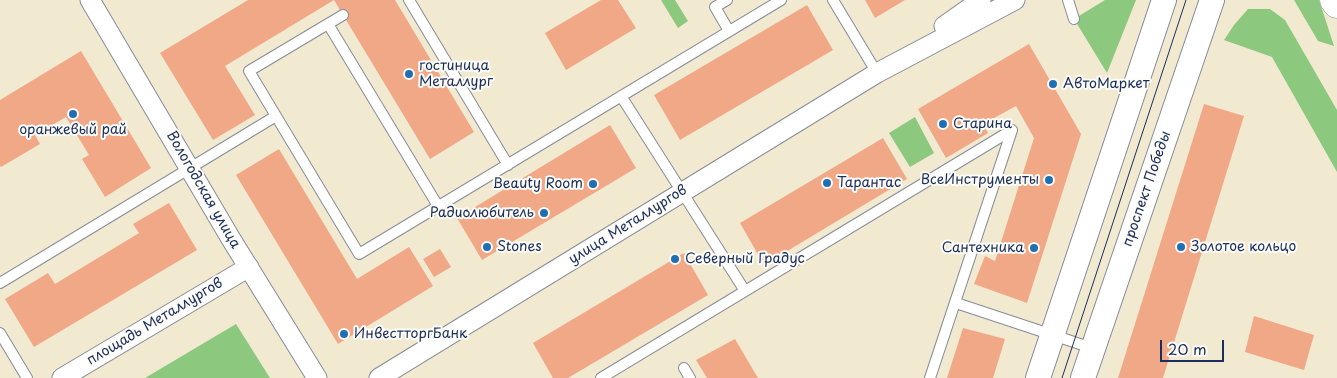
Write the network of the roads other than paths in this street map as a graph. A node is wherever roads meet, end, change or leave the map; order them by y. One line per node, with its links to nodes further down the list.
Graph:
1 (90, 0): 21 (street, Вологодская улица)
2 (409, 0): 20 (lane)
3 (727, 0): 16 (lane)
4 (781, 0): 16 (lane)
5 (834, 0): 17 (lane)
6 (981, 0): 17 (street, улица Металлургов)
7 (1015, 0): 17 (street, улица Металлургов)
8 (1068, 0): 14 (lane)
9 (1164, 0): 29 (street)
10 (1212, 0): 30 (street, проспект Победы)
11 (1334, 0): 12 (main road)
12 (1337, 4)
13 (343, 15): 15 (lane)
14 (1074, 19)
15 (328, 24): 19 (lane); 23 (lane)
16 (729, 31): 18 (lane)
17 (877, 73): 22 (street, улица Металлургов)
18 (621, 96): 20 (lane); 22 (lane)
19 (276, 116): 21 (lane); 23 (lane)
20 (508, 165): 23 (lane)
21 (190, 168): 24 (street, Вологодская улица); 25 (lane)
22 (681, 192): 26 (lane); 35 (street, улица Металлургов)
23 (438, 206)
24 (249, 266): 33 (street, площадь Металлургов); 34 (street, Вологодская улица)
25 (0, 283)
26 (744, 291): 27 (lane); 36 (lane)
27 (956, 303): 29 (lane); 38 (lane)
28 (0, 333): 32 (lane)
29 (1052, 335): 30 (lane); 39 (street)
30 (1092, 348): 40 (street, проспект Победы)
31 (684, 368): 37 (lane)
32 (27, 378)
33 (62, 378)
34 (317, 378)
35 (379, 378)
36 (600, 378)
37 (690, 378)
38 (930, 378)
39 (1038, 378)
40 (1083, 378)

